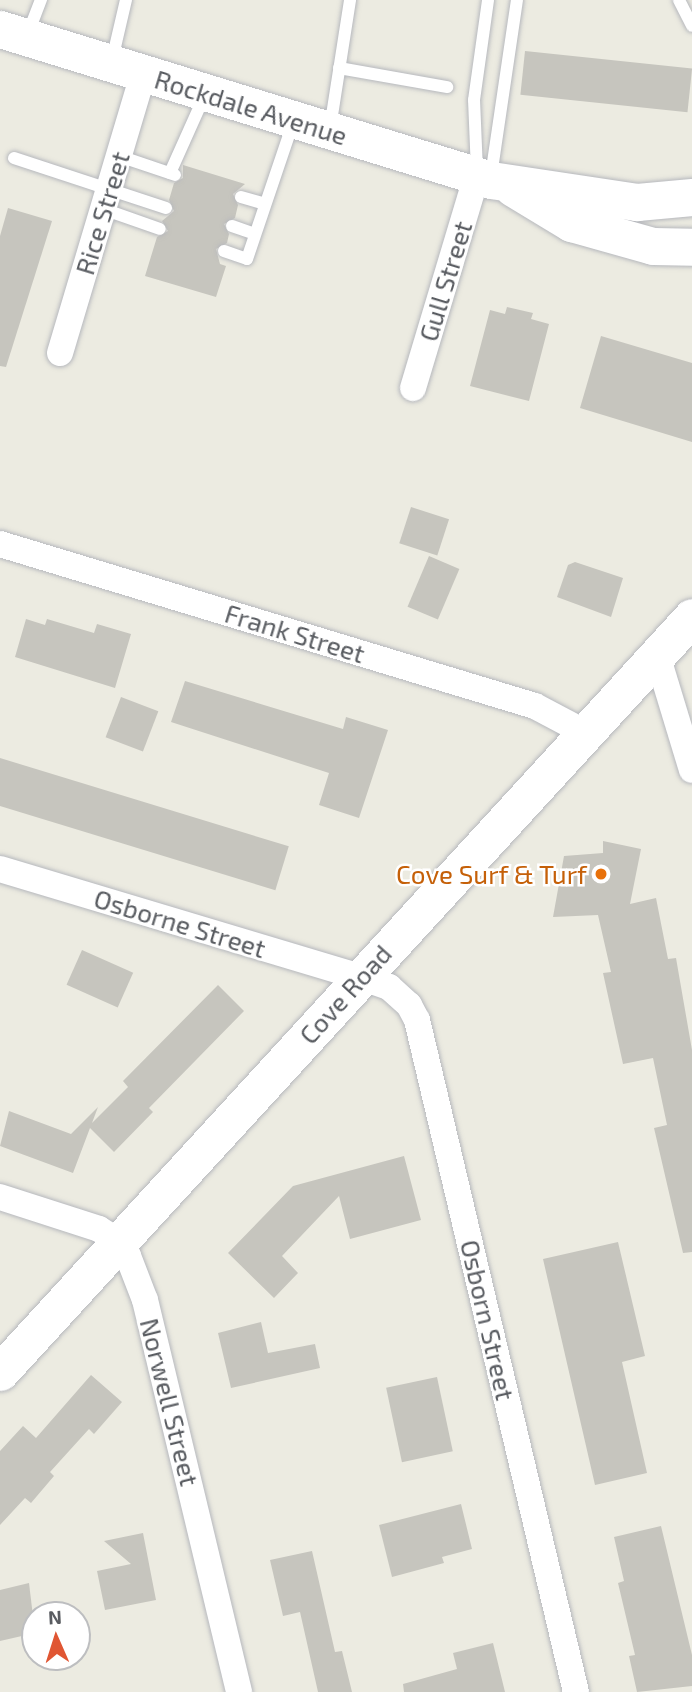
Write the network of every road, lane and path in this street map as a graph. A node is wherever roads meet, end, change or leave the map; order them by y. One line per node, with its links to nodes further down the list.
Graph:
1 (41, 0): 8 (lane)
2 (349, 0): 9 (lane)
3 (488, 0): 17 (lane)
4 (517, 0): 17 (lane)
5 (679, 0): 7 (lane)
6 (127, 1): 10 (lane)
7 (692, 26)
8 (13, 33): 10 (main road, Rockdale Avenue)
9 (339, 68): 11 (lane); 14 (lane)
10 (127, 69): 12 (main road, Rockdale Avenue); 15 (street, Rice Street)
11 (447, 87)
12 (206, 93): 13 (main road, Rockdale Avenue); 15 (lane)
13 (294, 120): 14 (main road, Rockdale Avenue); 21 (lane)
14 (329, 131): 17 (main road, Rockdale Avenue)
15 (119, 156): 20 (street, Rice Street)
16 (14, 158): 20 (lane)
17 (490, 179): 19 (main road, Rockdale Avenue); 26 (main road, Rockdale Avenue); 31 (street, Gull Street)
18 (241, 197): 21 (lane)
19 (692, 197)
20 (106, 199): 22 (lane); 24 (lane); 30 (street, Rice Street)
21 (265, 204): 25 (lane)
22 (166, 208)
23 (232, 226): 25 (lane)
24 (160, 229)
25 (256, 234): 28 (lane)
26 (653, 246): 27 (main road, Rockdale Avenue); 29 (main road)
27 (692, 247)
28 (225, 251)
29 (692, 261)
30 (60, 353)
31 (413, 388)
32 (0, 544): 35 (street, Frank Street)
33 (692, 617): 34 (main road, Cove Road)
34 (657, 655): 35 (main road, Cove Road); 36 (street)
35 (586, 733): 38 (main road, Cove Road)
36 (692, 770)
37 (0, 869): 38 (street, Osborne Street)
38 (360, 977): 40 (main road, Cove Road); 43 (street, Osborn Street)
39 (0, 1197): 40 (street)
40 (120, 1242): 41 (main road, Cove Road); 42 (street, Norwell Street)
41 (0, 1372)
42 (239, 1692)
43 (576, 1692)

